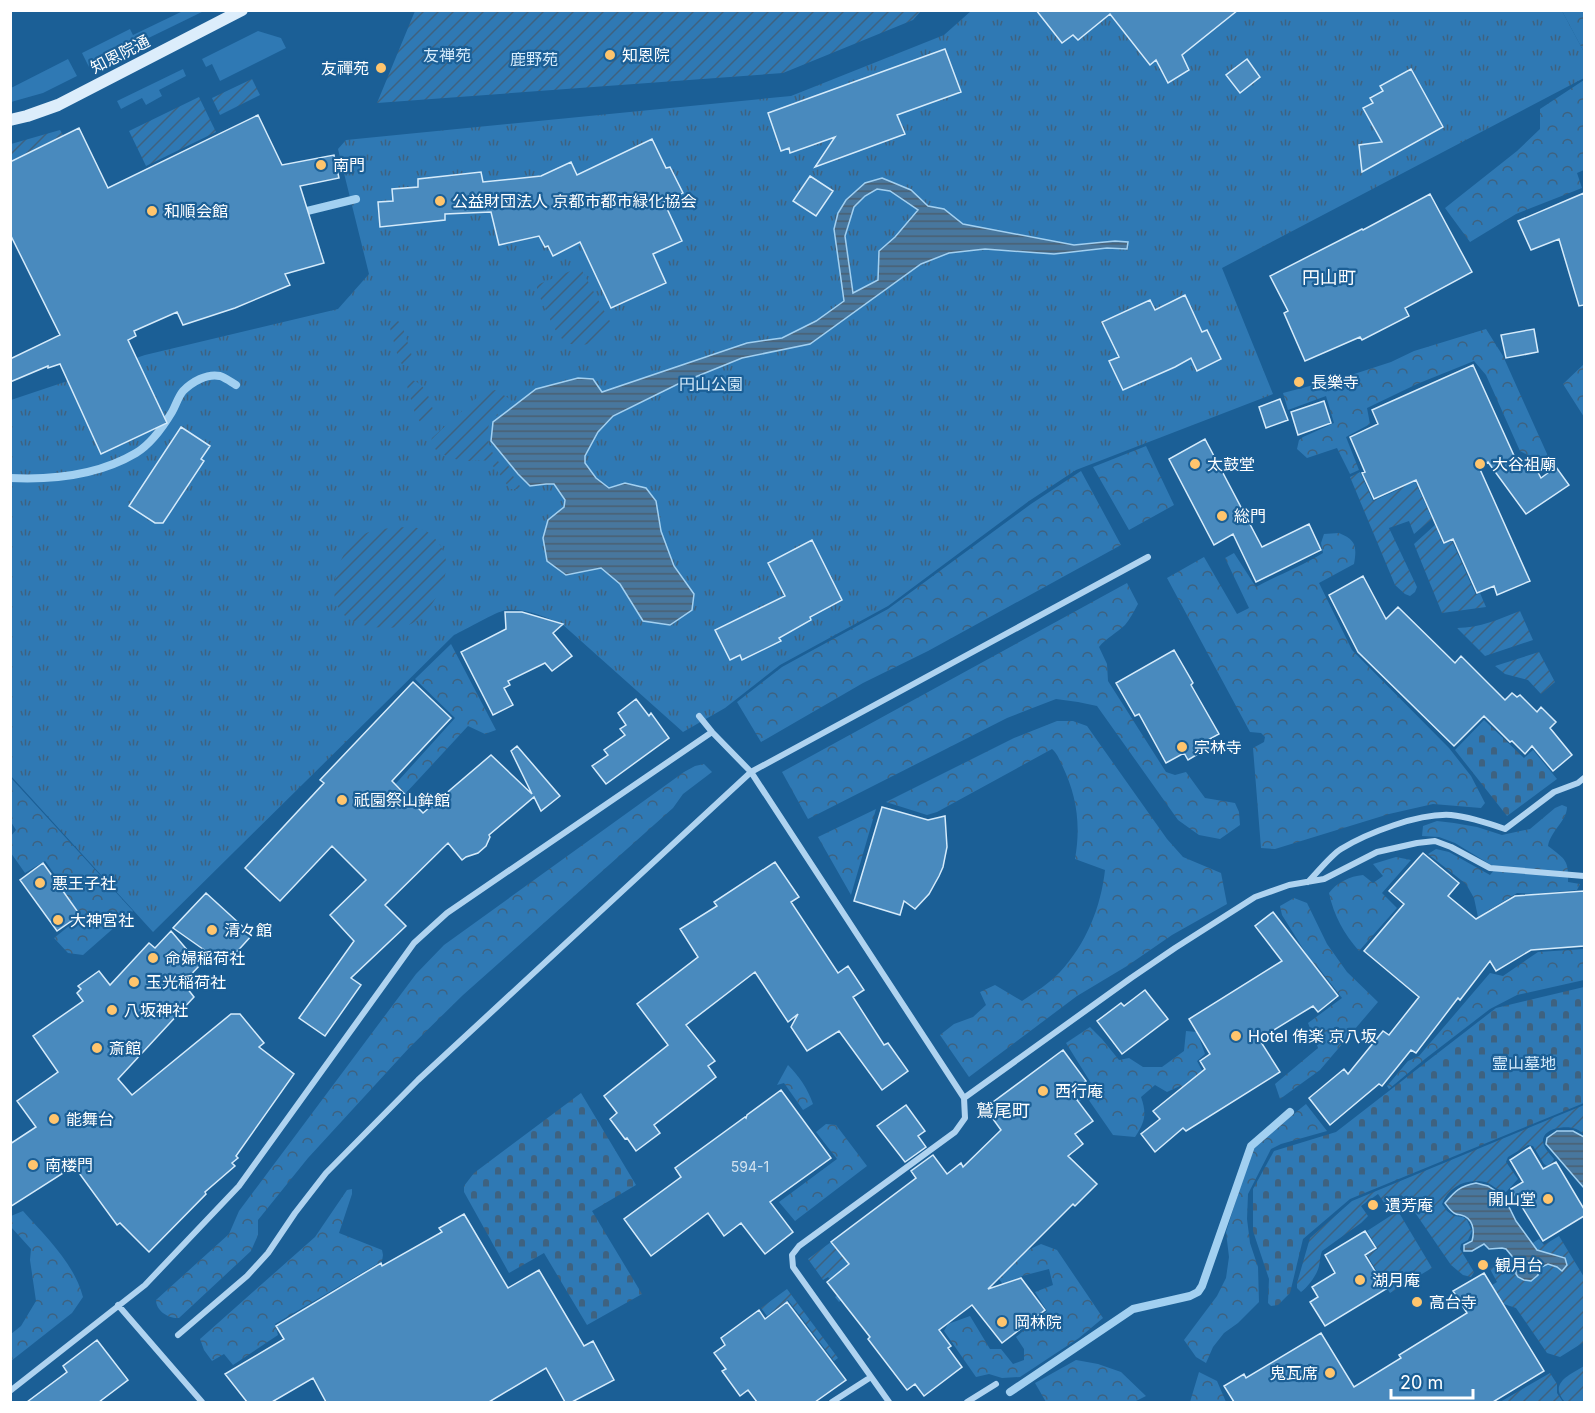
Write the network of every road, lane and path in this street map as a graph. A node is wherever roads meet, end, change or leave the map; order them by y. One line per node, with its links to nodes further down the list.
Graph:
1 (242, 10): 2 (street, 知恩院通)
2 (10, 120)
3 (1148, 557): 6 (street)
4 (699, 716): 5 (street)
5 (712, 732): 6 (street); 11 (street)
6 (751, 772): 10 (street); 12 (street)
7 (1584, 778): 9 (street)
8 (1584, 876): 9 (street)
9 (1308, 883): 10 (street)
10 (964, 1098): 13 (street)
11 (118, 1305): 15 (street); 16 (street)
12 (178, 1335)
13 (871, 1377): 17 (street); 18 (street)
14 (996, 1384): 19 (street)
15 (10, 1391)
16 (202, 1402)
17 (832, 1402)
18 (889, 1402)
19 (967, 1402)

